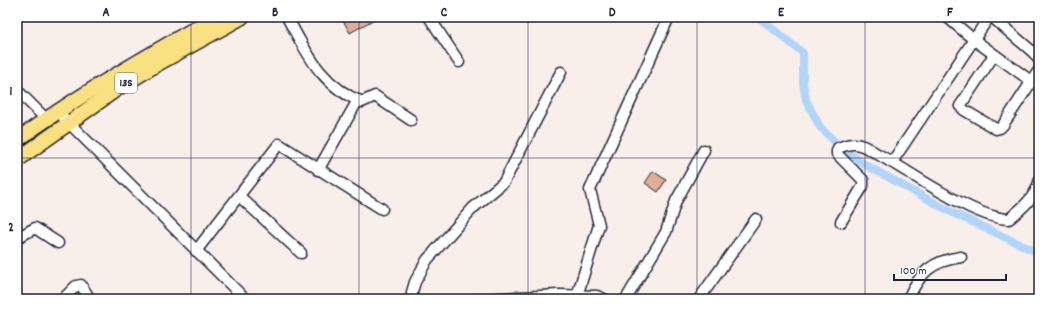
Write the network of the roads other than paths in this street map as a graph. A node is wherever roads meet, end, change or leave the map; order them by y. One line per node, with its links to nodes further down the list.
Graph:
1 (215, 17): 17 (highway, 13S)
2 (242, 17): 20 (highway, 13S)
3 (287, 17): 16 (street)
4 (429, 17): 11 (street)
5 (669, 17): 36 (street)
6 (947, 17): 8 (street)
7 (990, 17): 8 (street); 10 (street)
8 (973, 38): 9 (street); 24 (street)
9 (994, 55): 14 (street); 14 (street)
10 (1039, 60)
11 (459, 62)
12 (1039, 70): 14 (street)
13 (561, 72): 41 (street)
14 (1030, 81)
15 (17, 90): 18 (street)
16 (358, 100): 19 (street); 25 (street)
17 (59, 110): 18 (highway, 13S); 20 (street)
18 (46, 119): 21 (highway, 13S)
19 (411, 120)
20 (67, 123): 23 (highway, 13S); 33 (street)
21 (17, 140)
22 (704, 150): 44 (street)
23 (17, 160)
24 (892, 162): 26 (street); 30 (street)
25 (318, 170): 27 (street); 28 (street)
26 (1039, 182)
27 (239, 196): 33 (street); 34 (street)
28 (382, 209)
29 (756, 219): 45 (street)
30 (841, 222)
31 (17, 238): 32 (street)
32 (58, 243)
33 (196, 251): 40 (street)
34 (301, 253)
35 (962, 256): 46 (street)
36 (577, 296): 37 (street); 43 (street)
37 (559, 297): 42 (street)
38 (63, 299): 39 (street)
39 (90, 299)
40 (245, 299)
41 (412, 299)
42 (481, 299)
43 (604, 299)
44 (626, 299)
45 (699, 299)
46 (908, 299)

